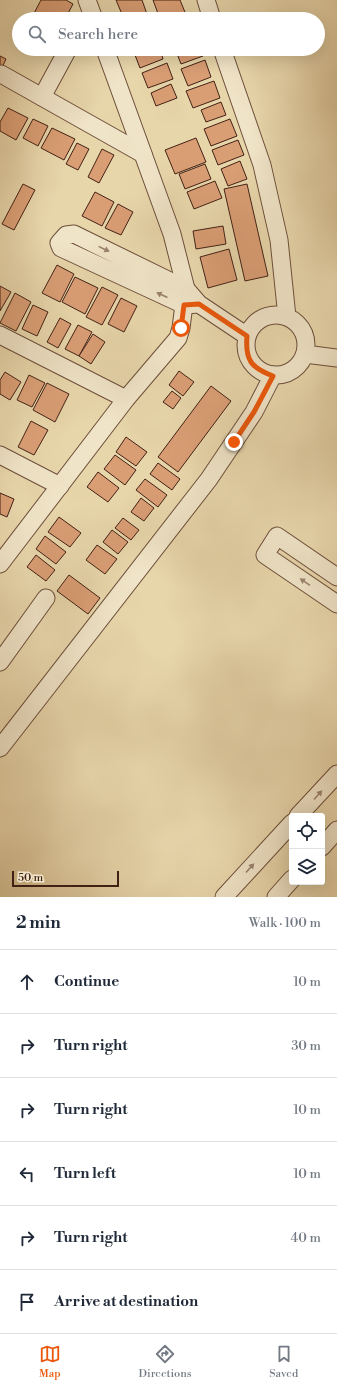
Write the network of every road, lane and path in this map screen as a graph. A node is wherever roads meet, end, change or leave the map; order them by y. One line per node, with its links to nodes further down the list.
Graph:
1 (206, 0): 2 (street)
2 (210, 12)
3 (64, 56): 7 (street)
4 (108, 56): 8 (street)
5 (224, 56): 10 (street)
6 (1, 74): 7 (street)
7 (42, 97): 8 (street)
8 (143, 154): 9 (street)
9 (190, 300): 9 (street, one-way to 9); 12 (street); 16 (street)
10 (287, 317): 12 (street); 13 (street)
11 (0, 335): 16 (street)
12 (247, 336): 15 (street)
13 (305, 354): 14 (street); 15 (street)
14 (337, 358)
15 (273, 376): 24 (street)
16 (126, 399): 18 (street)
17 (0, 455): 18 (street)
18 (60, 486): 19 (street)
19 (0, 564)
20 (337, 577): 22 (street, one-way to 20)
21 (46, 598): 23 (street)
22 (337, 604)
23 (0, 662)
24 (0, 748)
25 (337, 774): 26 (street, one-way to 25)
26 (301, 813)
27 (289, 826): 31 (street, one-way to 27)
28 (337, 830): 29 (street)
29 (325, 844)
30 (289, 882): 32 (street)
31 (224, 897)
32 (276, 897)

